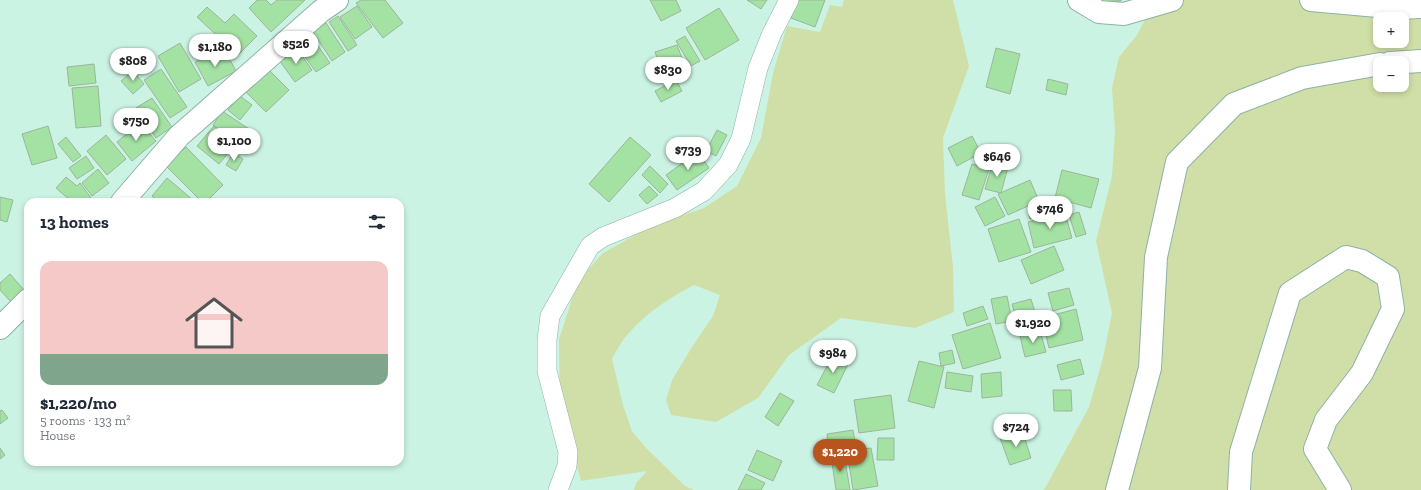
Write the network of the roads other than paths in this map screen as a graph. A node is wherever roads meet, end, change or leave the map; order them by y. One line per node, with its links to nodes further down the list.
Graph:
1 (337, 0): 10 (street)
2 (789, 0): 13 (street)
3 (1079, 0): 4 (street)
4 (1172, 0)
5 (1311, 0): 6 (street)
6 (1421, 7)
7 (1421, 61): 8 (street)
8 (1409, 62)
9 (1373, 65): 14 (street)
10 (126, 198)
11 (24, 304): 12 (street)
12 (0, 328)
13 (558, 490)
14 (1117, 490)
15 (1239, 490): 16 (street)
16 (1340, 490)

